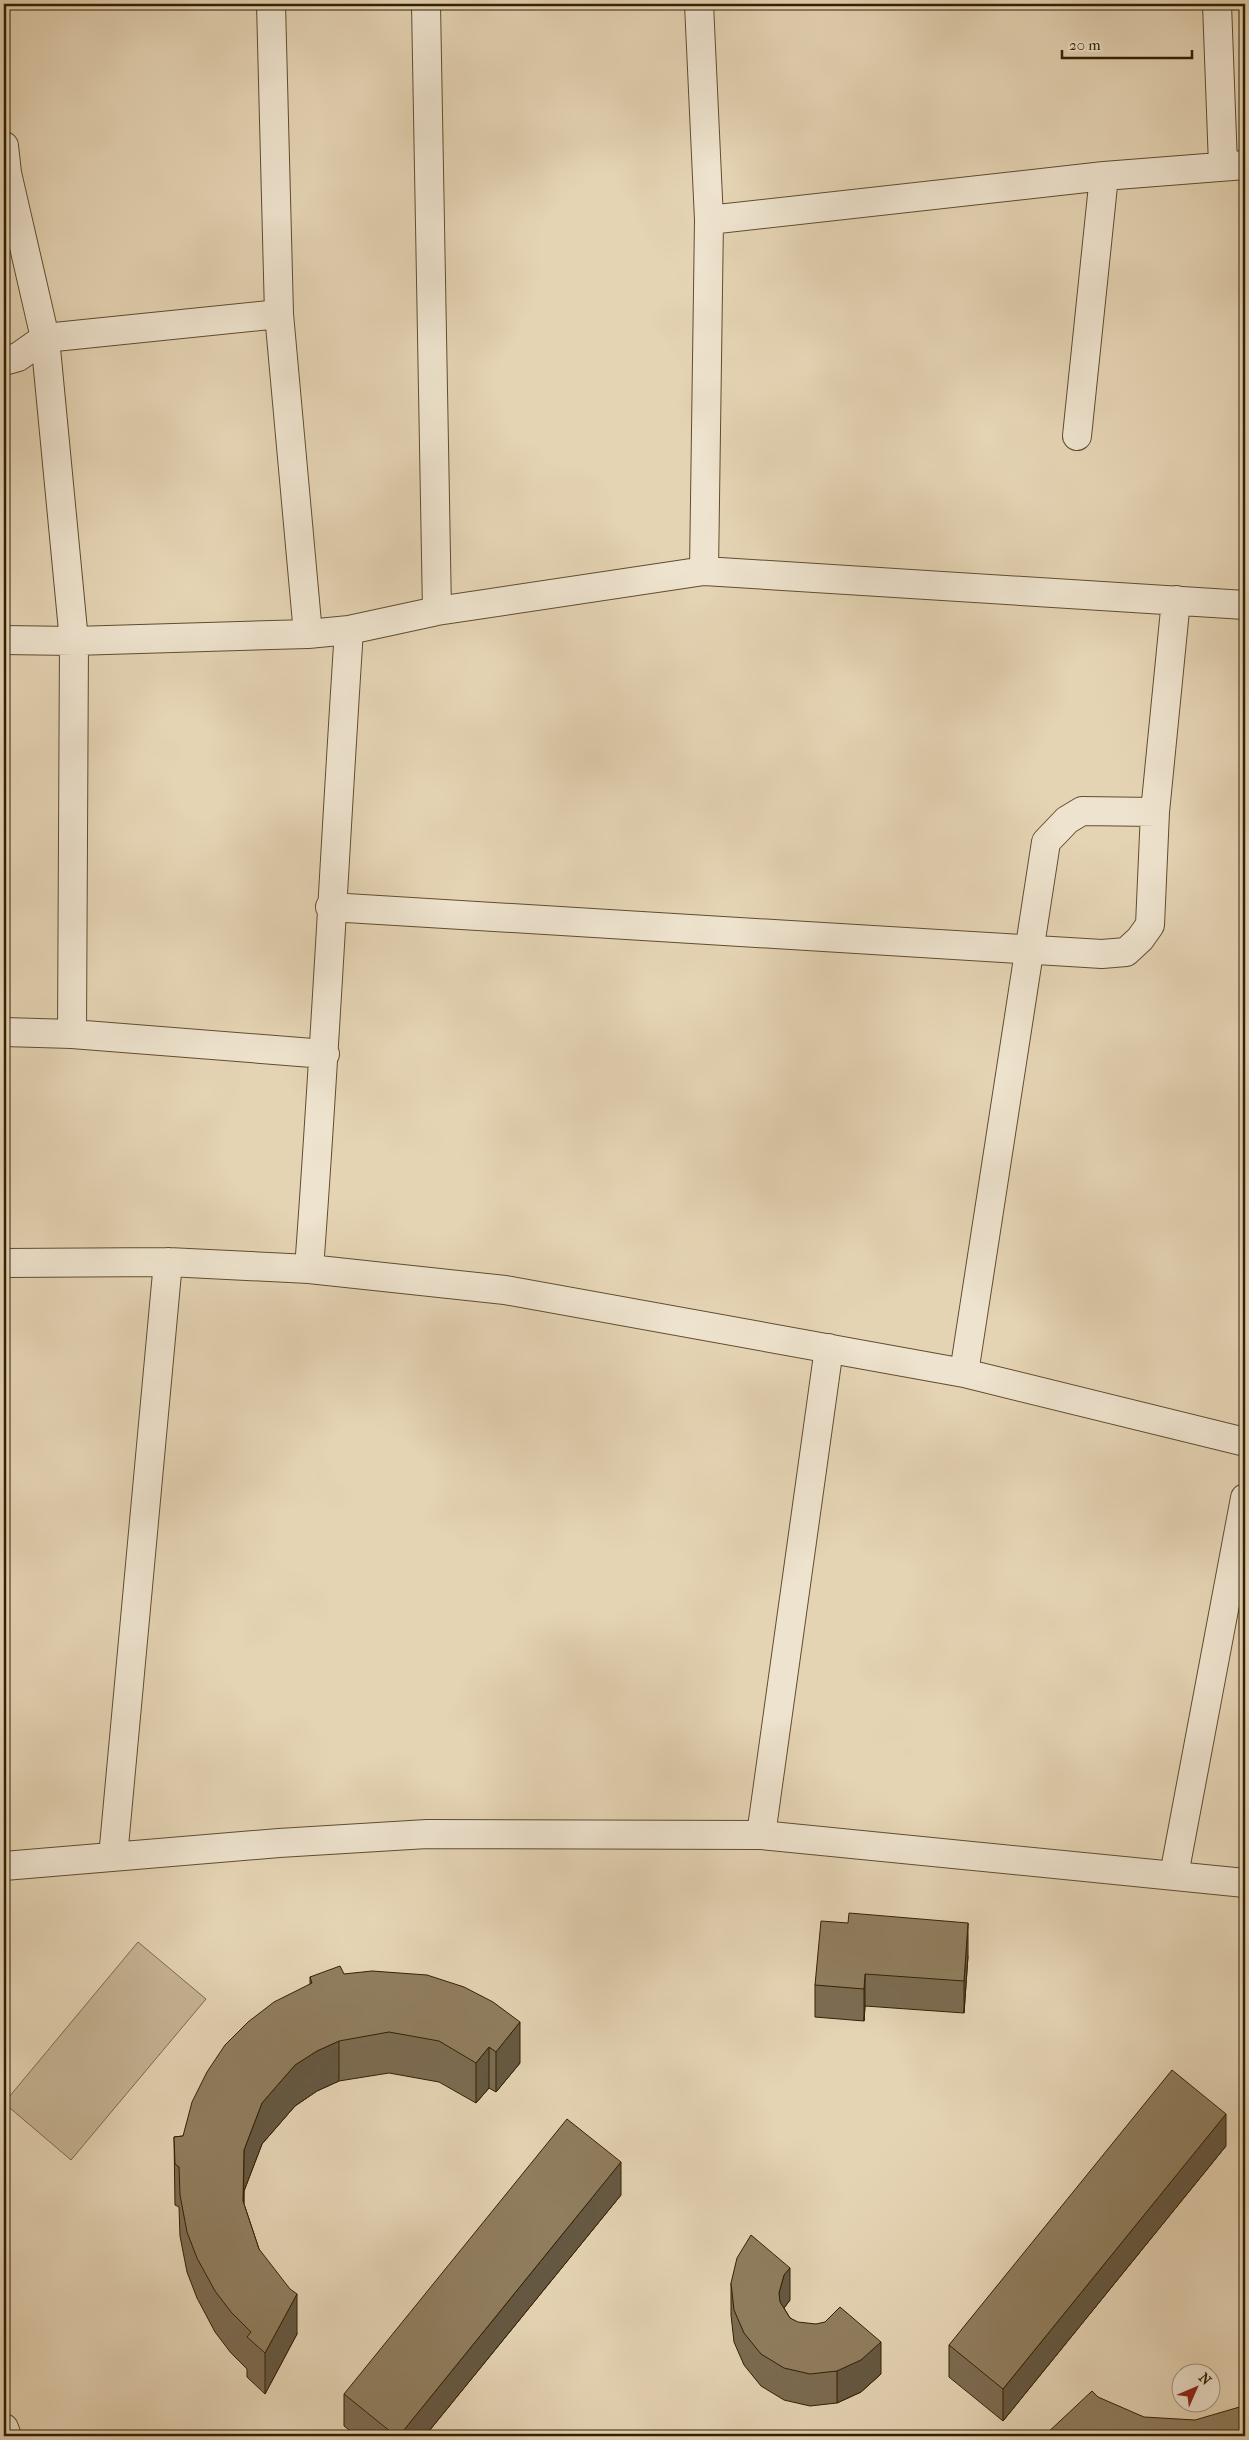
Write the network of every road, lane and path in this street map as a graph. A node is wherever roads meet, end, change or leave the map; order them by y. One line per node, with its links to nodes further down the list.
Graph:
1 (271, 4): 9 (street)
2 (426, 4): 16 (street)
3 (699, 4): 8 (street)
4 (1217, 4): 6 (street)
5 (4, 146): 10 (street)
6 (1234, 165): 7 (street)
7 (1104, 176): 8 (street); 12 (street)
8 (709, 220): 13 (street)
9 (279, 314): 10 (street); 18 (street)
10 (45, 338): 11 (street); 20 (street)
11 (4, 361)
12 (1076, 436)
13 (704, 571): 14 (street); 16 (street)
14 (1176, 600): 15 (street); 21 (street)
15 (1245, 605)
16 (437, 611): 17 (street)
17 (349, 630): 18 (street); 22 (street)
18 (308, 634): 20 (street)
19 (4, 640): 20 (street)
20 (74, 641): 25 (street)
21 (1155, 812): 23 (street); 23 (street)
22 (330, 907): 23 (street); 26 (street)
23 (1029, 948): 31 (street)
24 (4, 1032): 25 (street)
25 (72, 1034): 26 (street)
26 (325, 1054): 29 (street)
27 (168, 1262): 28 (street); 29 (street); 35 (street)
28 (4, 1263)
29 (309, 1269): 30 (street)
30 (829, 1348): 31 (street); 34 (street)
31 (964, 1373): 32 (street)
32 (1245, 1442)
33 (1245, 1498): 37 (street)
34 (760, 1835): 35 (street); 37 (street)
35 (113, 1857): 36 (street)
36 (4, 1866)
37 (1174, 1875): 38 (street)
38 (1245, 1883)
39 (4, 2428): 40 (street)
40 (7, 2436)

